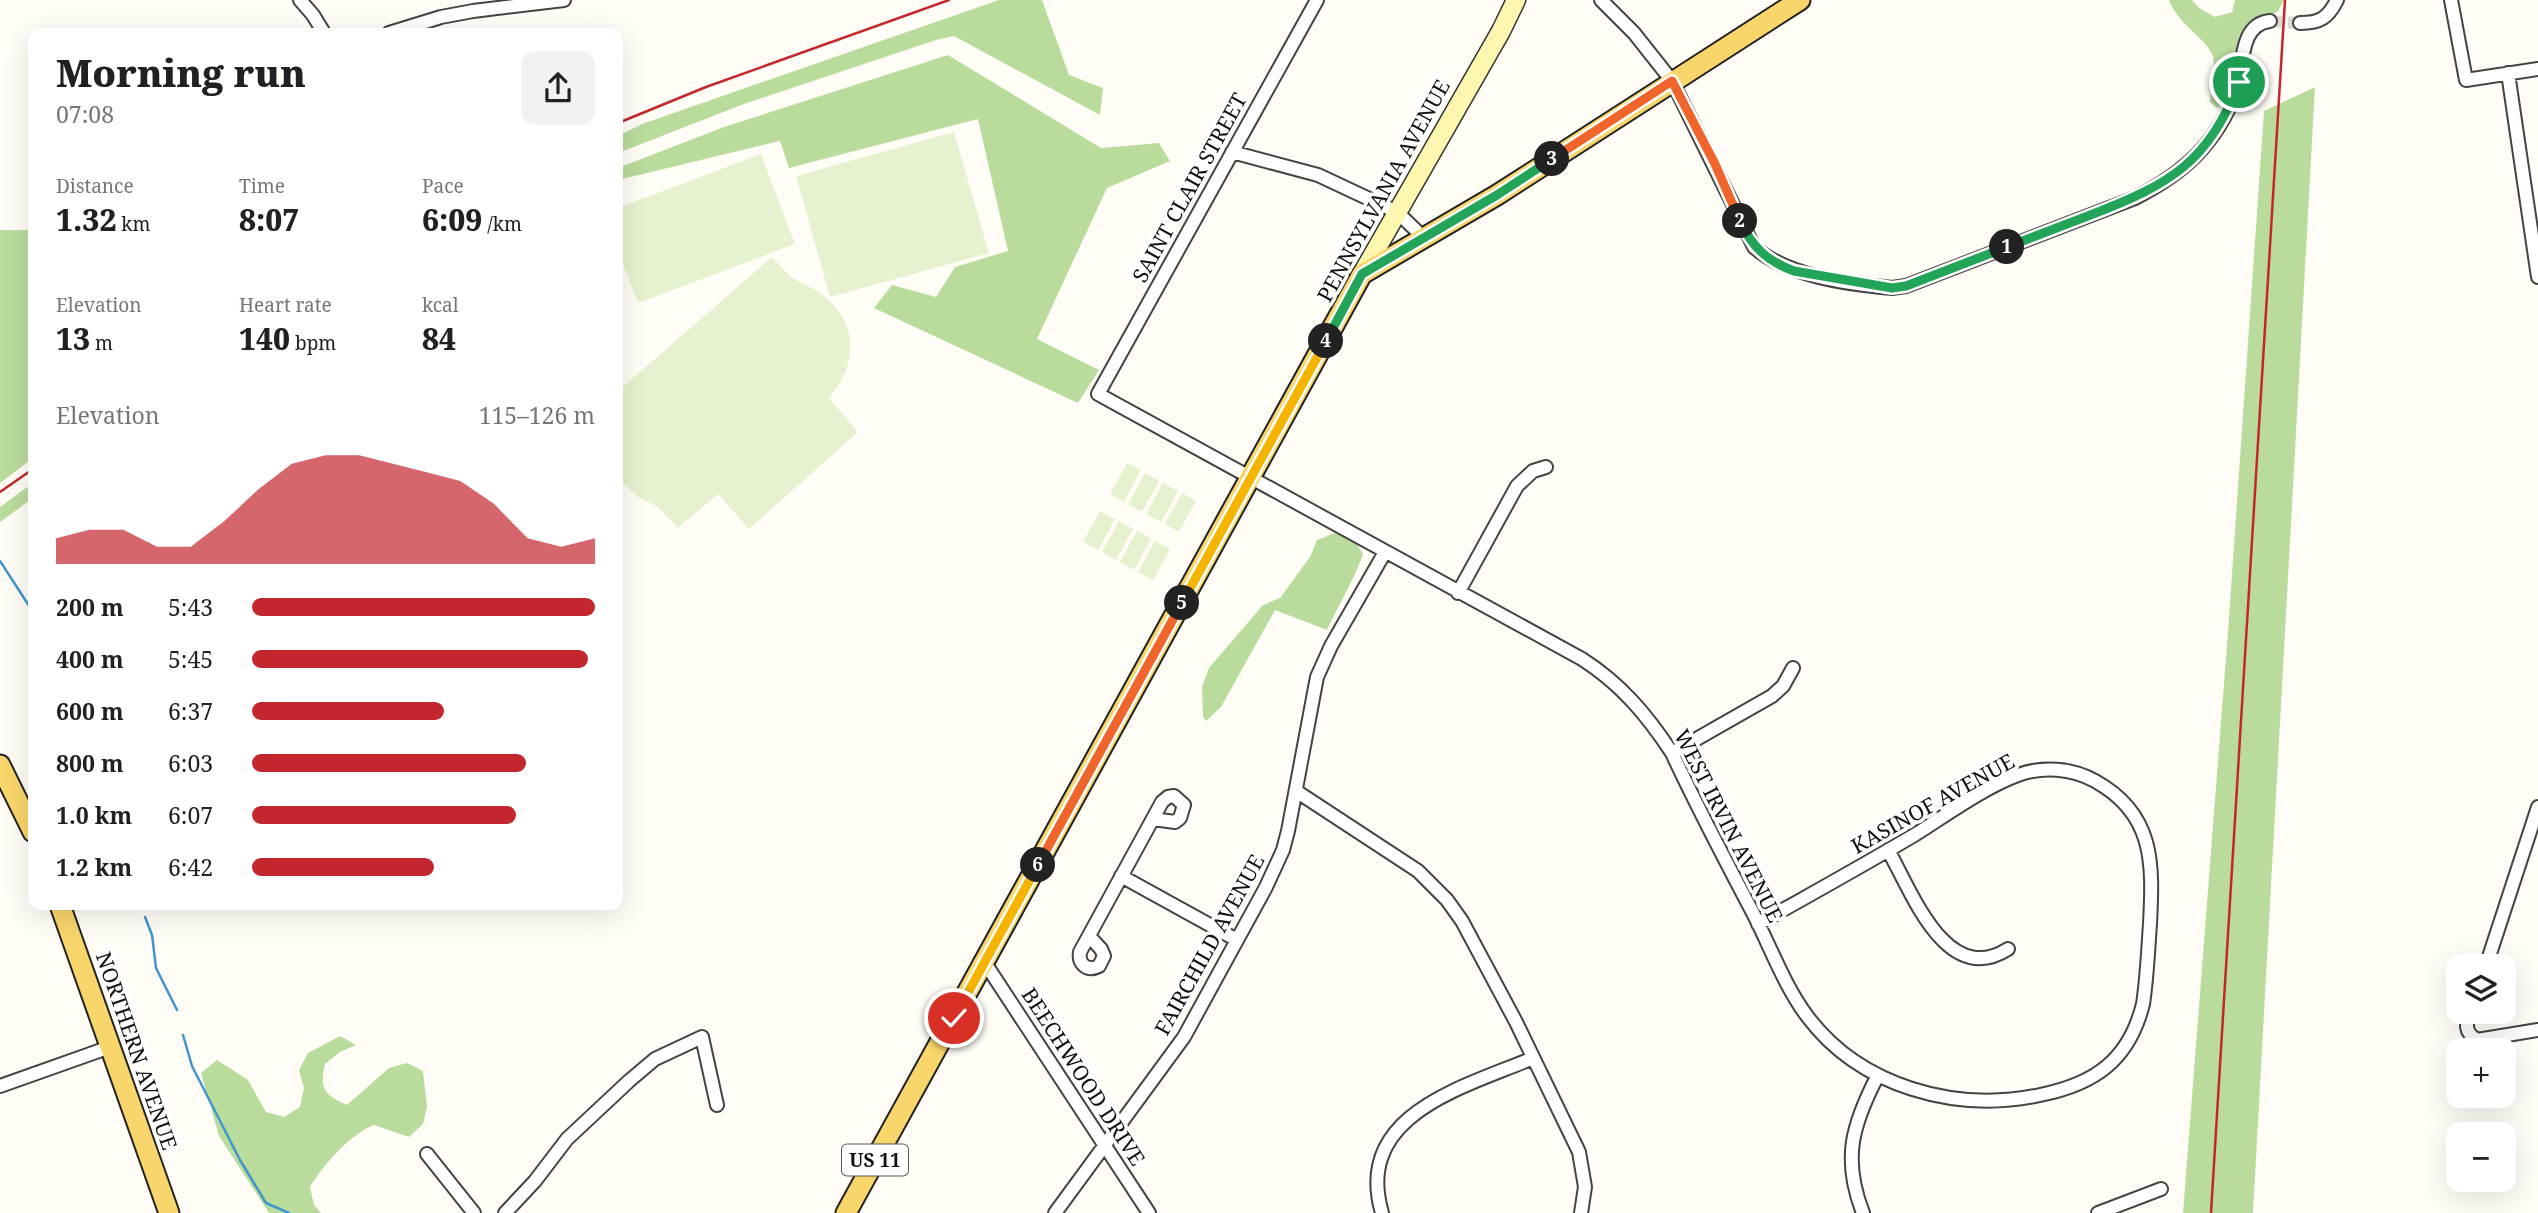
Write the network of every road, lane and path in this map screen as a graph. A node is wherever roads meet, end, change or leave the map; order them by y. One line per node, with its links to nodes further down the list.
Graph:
1 (300, 0): 11 (street)
2 (564, 0): 12 (street)
3 (1317, 0): 16 (street, SAINT CLAIR STREET)
4 (1516, 0): 17 (main road, PENNSYLVANIA AVENUE)
5 (1601, 0): 15 (street)
6 (1800, 0): 15 (main road)
7 (2337, 0): 10 (street)
8 (2451, 0): 14 (street)
9 (2270, 21): 15 (street)
10 (2300, 23)
11 (321, 28)
12 (405, 28)
13 (2538, 69): 14 (street)
14 (2508, 74): 18 (street)
15 (1672, 81): 19 (main road)
16 (1232, 152): 17 (street); 22 (street, SAINT CLAIR STREET)
17 (1397, 212): 19 (street); 20 (main road, PENNSYLVANIA AVENUE)
18 (2535, 230): 21 (street)
19 (1424, 238): 20 (main road)
20 (1362, 274): 24 (main road, PENNSYLVANIA AVENUE / US 11)
21 (2538, 277)
22 (1098, 394): 24 (street, WEST IRVIN AVENUE)
23 (1546, 467): 26 (street)
24 (1251, 478): 25 (street, WEST IRVIN AVENUE); 42 (main road, PENNSYLVANIA AVENUE / US 11)
25 (1385, 552): 26 (street, WEST IRVIN AVENUE); 30 (street, FAIRCHILD AVENUE)
26 (1458, 593): 28 (street, WEST IRVIN AVENUE)
27 (1793, 668): 28 (street)
28 (1672, 753): 37 (street, WEST IRVIN AVENUE)
29 (1, 770): 33 (main road)
30 (1296, 791): 39 (street, FAIRCHILD AVENUE); 46 (street)
31 (2538, 807): 41 (street)
32 (1153, 819): 35 (street)
33 (28, 822)
34 (1888, 850): 37 (street, KASINOF AVENUE); 40 (street); 49 (street, KASINOF AVENUE)
35 (1121, 876): 38 (street); 39 (street)
36 (62, 910): 45 (main road, NORTHERN AVENUE)
37 (1758, 924): 47 (street, WEST IRVIN AVENUE)
38 (1089, 936)
39 (1237, 940): 51 (street, FAIRCHILD AVENUE)
40 (2008, 949)
41 (2490, 954)
42 (985, 962): 51 (street, BEECHWOOD DRIVE); 57 (main road, PENNSYLVANIA AVENUE / US 11)
43 (2466, 1024): 44 (street)
44 (2538, 1030)
45 (110, 1047): 48 (street); 54 (main road, NORTHERN AVENUE)
46 (1533, 1058): 60 (street); 61 (street)
47 (1878, 1075): 49 (street, WEST IRVIN AVENUE); 62 (street)
48 (0, 1086)
49 (2055, 1092)
50 (716, 1105): 56 (street)
51 (1105, 1146): 58 (street, FAIRCHILD AVENUE); 59 (street, BEECHWOOD DRIVE)
52 (427, 1154): 55 (street)
53 (2161, 1189): 63 (street)
54 (169, 1213)
55 (474, 1213)
56 (505, 1213)
57 (845, 1213)
58 (1055, 1213)
59 (1149, 1213)
60 (1382, 1213)
61 (1581, 1213)
62 (1863, 1213)
63 (2098, 1213)

